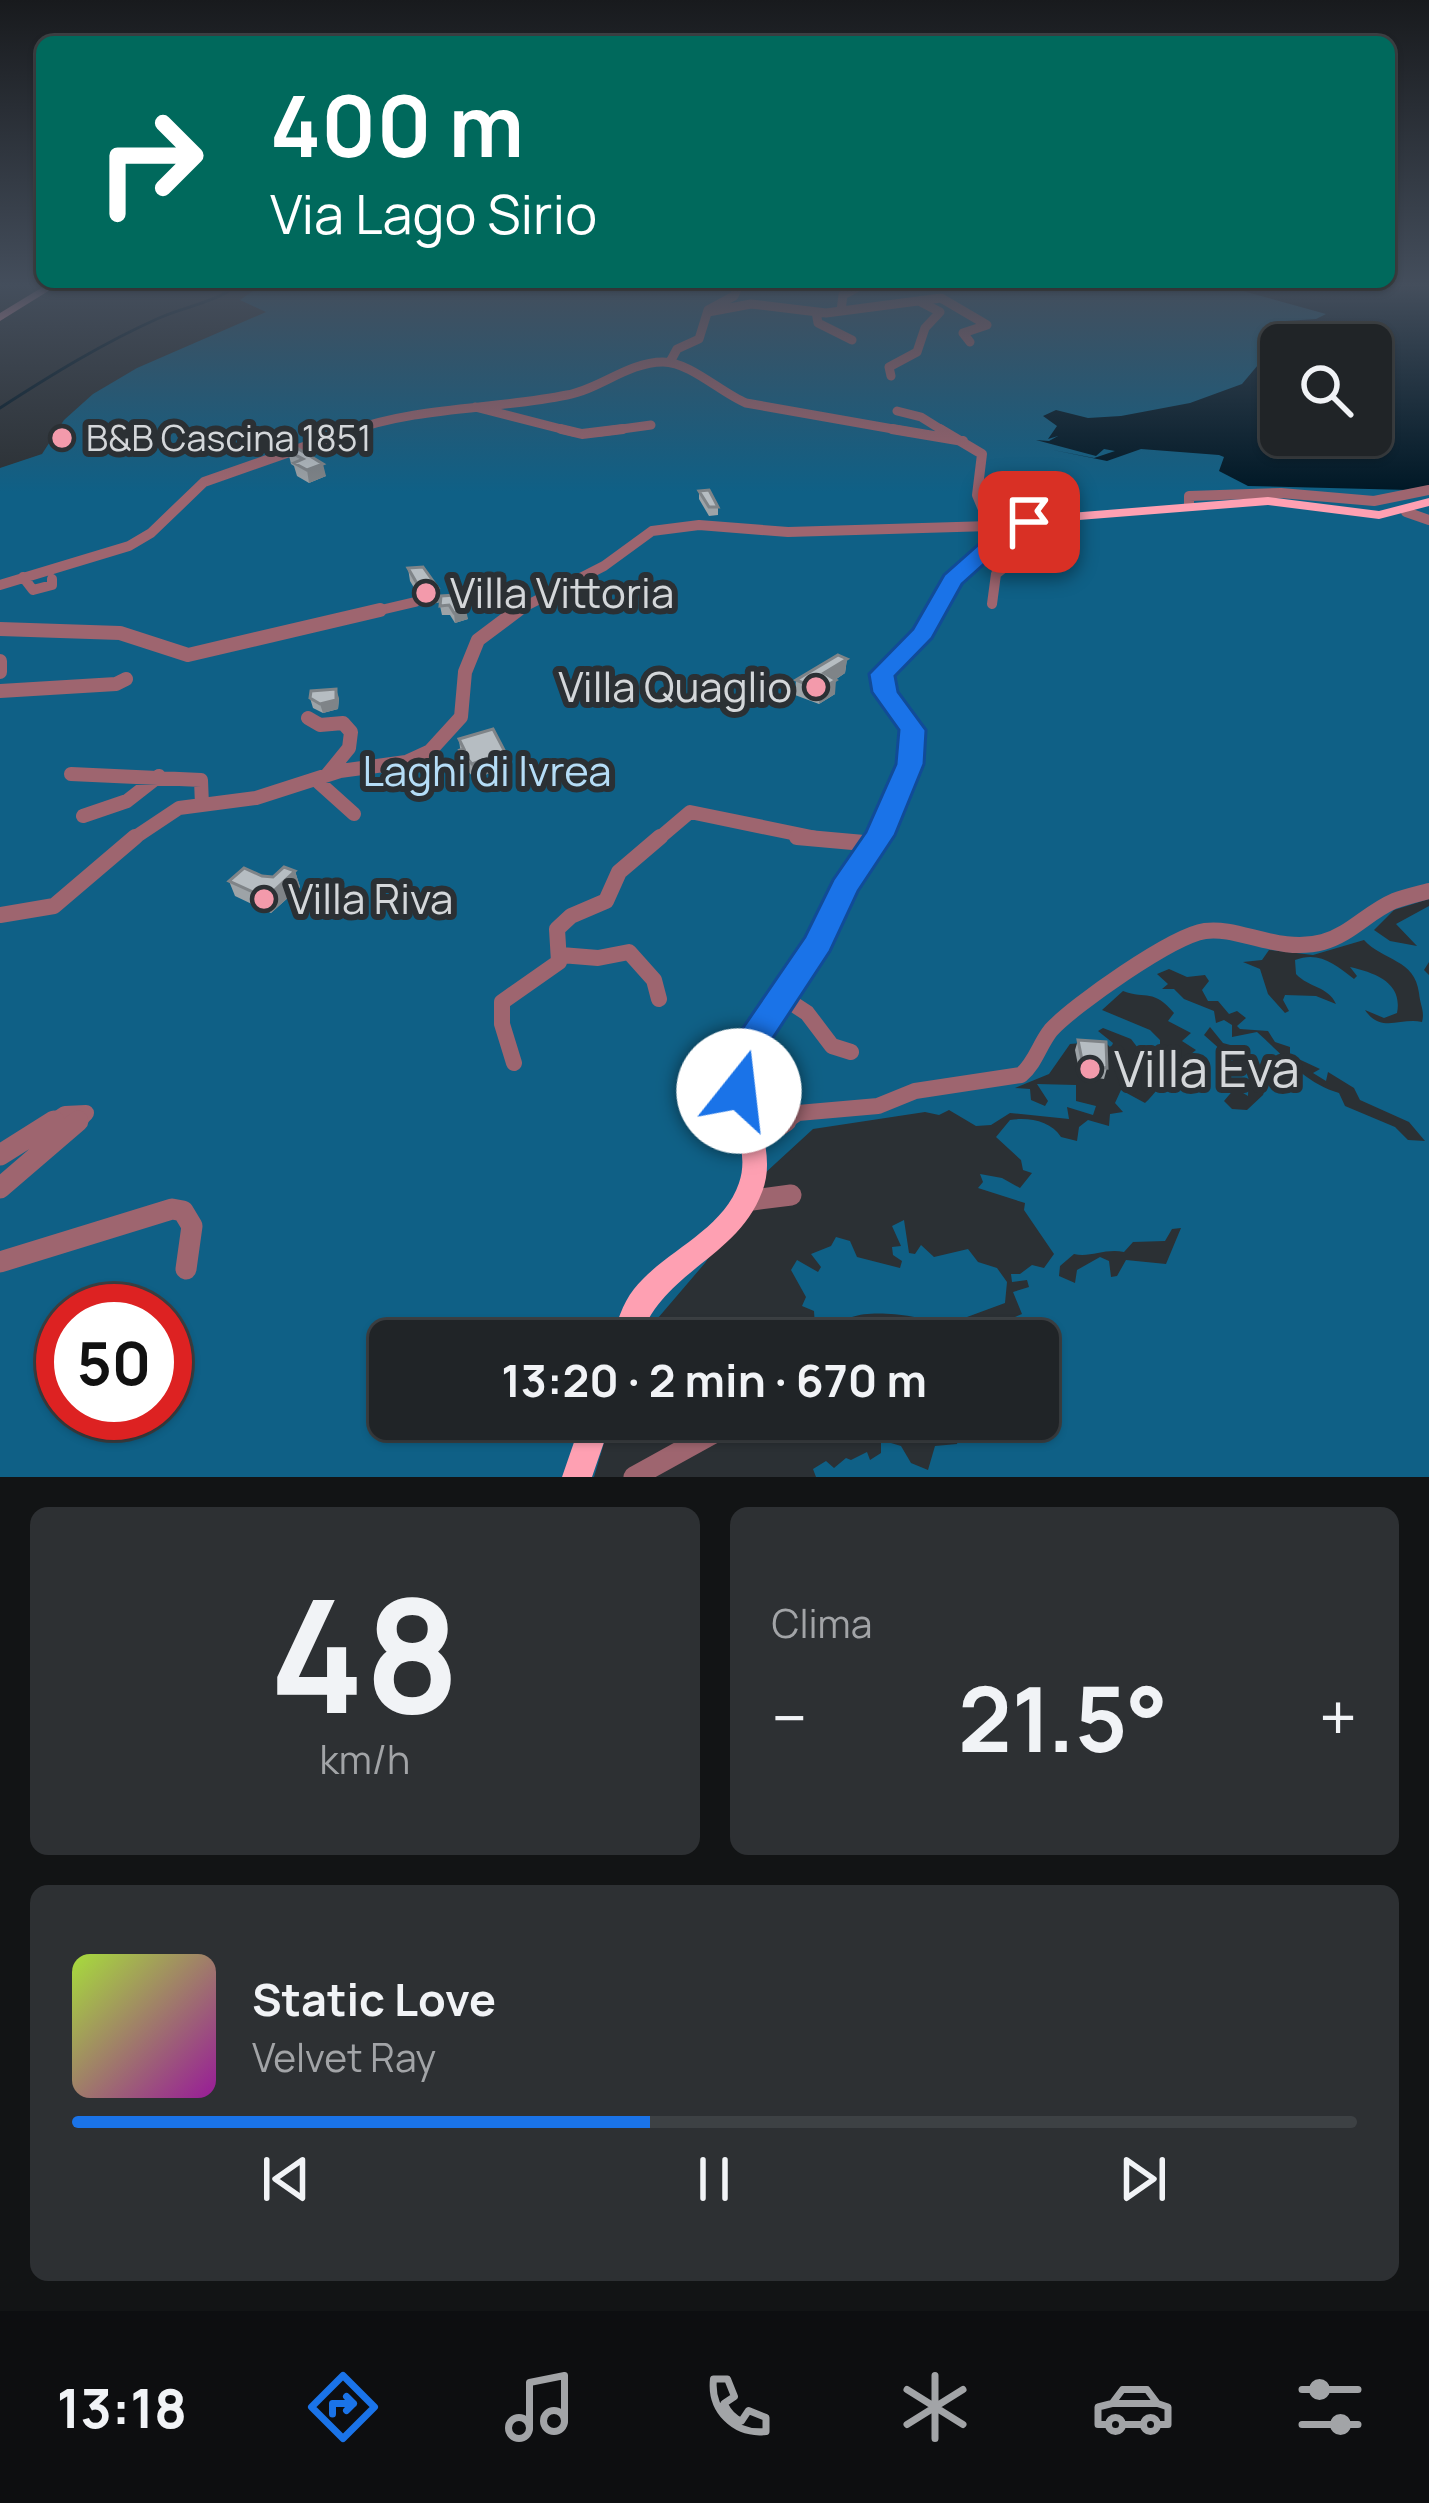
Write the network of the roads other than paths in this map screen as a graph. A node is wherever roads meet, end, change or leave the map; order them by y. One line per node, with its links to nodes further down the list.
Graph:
1 (674, 354): 3 (street)
2 (913, 354): 4 (street)
3 (670, 362): 5 (street); 8 (street)
4 (891, 376)
5 (470, 405): 7 (street); 15 (street)
6 (897, 411): 8 (street)
7 (651, 425)
8 (963, 441): 14 (street)
9 (1429, 490): 11 (street)
10 (1429, 502): 12 (main road)
11 (1189, 504)
12 (1406, 512): 13 (street); 14 (main road)
13 (1429, 520)
14 (997, 530): 19 (street); 28 (street); 32 (main road)
15 (23, 577): 16 (street); 17 (street)
16 (52, 579)
17 (0, 585)
18 (415, 602): 20 (street)
19 (992, 604)
20 (0, 629)
21 (0, 661): 22 (street)
22 (0, 672)
23 (126, 679): 24 (street)
24 (0, 691)
25 (308, 718): 28 (street)
26 (70, 774): 27 (street)
27 (159, 776): 29 (street); 31 (street)
28 (321, 777): 29 (street); 30 (street)
29 (202, 805): 34 (street)
30 (354, 814)
31 (83, 816)
32 (878, 839): 35 (street); 36 (main road)
33 (1429, 891): 40 (street)
34 (0, 915)
35 (565, 959): 37 (street); 39 (street)
36 (781, 996): 38 (street); 40 (main road)
37 (659, 999)
38 (851, 1052)
39 (514, 1063)
40 (754, 1142): 44 (main road)
41 (0, 1155): 42 (street)
42 (0, 1188)
43 (791, 1195): 44 (street)
44 (745, 1201): 47 (main road)
45 (0, 1262): 46 (street)
46 (186, 1269)
47 (634, 1320)
48 (590, 1440): 50 (main road)
49 (701, 1440): 51 (street)
50 (577, 1477)
51 (634, 1477)

